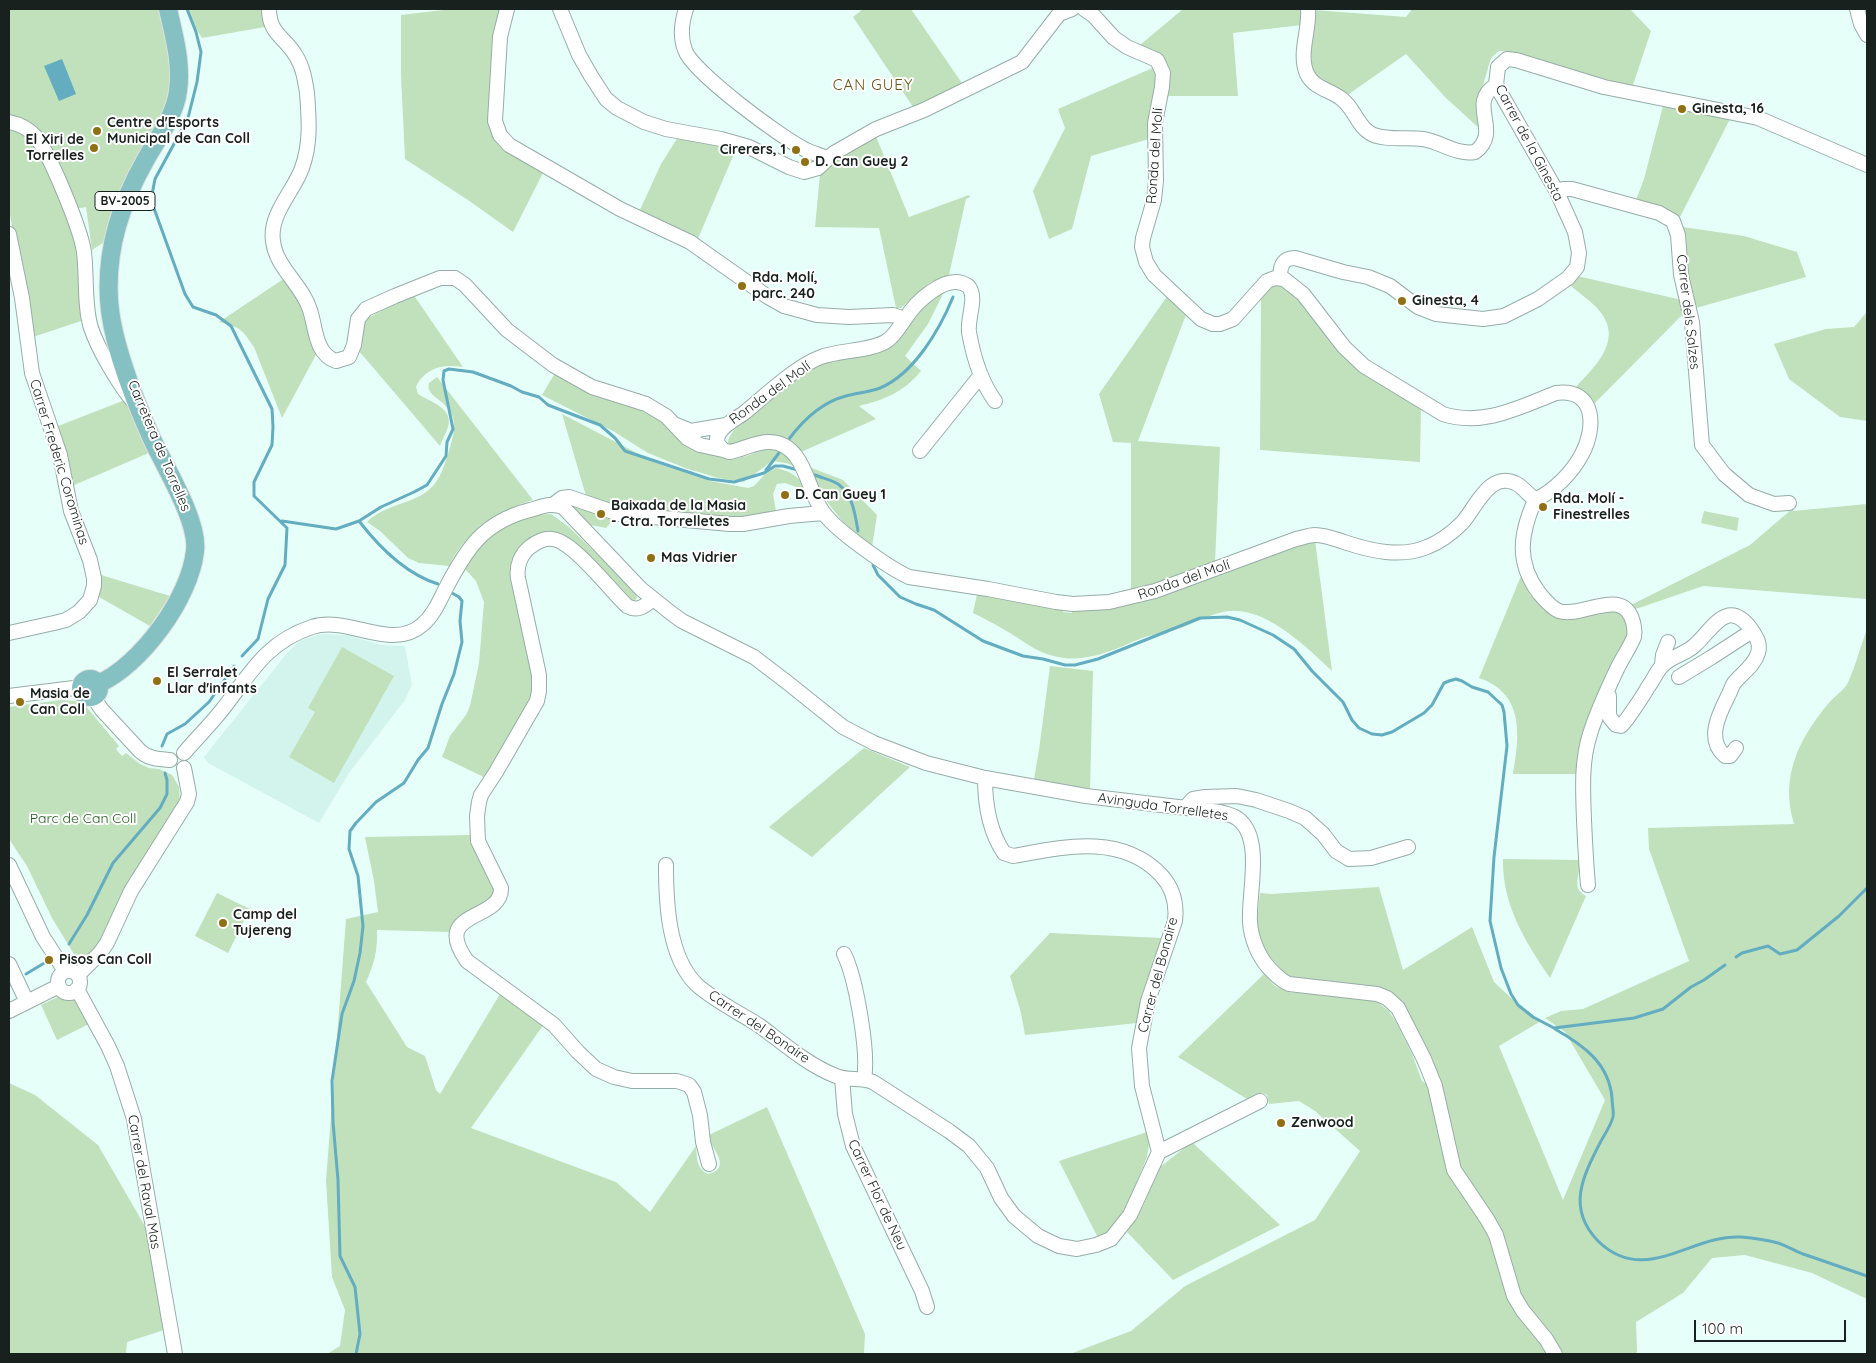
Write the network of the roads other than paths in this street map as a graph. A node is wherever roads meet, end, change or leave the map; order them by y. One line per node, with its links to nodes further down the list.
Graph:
1 (168, 9): 21 (main road, Carretera de Torrelles / BV-2005)
2 (269, 9): 22 (street)
3 (507, 9): 18 (street)
4 (560, 9): 13 (street)
5 (686, 9): 13 (street)
6 (1072, 9): 13 (street)
7 (1084, 9): 17 (street, Ronda del Molí)
8 (1308, 9): 11 (street)
9 (1858, 9): 10 (street)
10 (1867, 35)
11 (1496, 85): 14 (street, Carrer de la Ginesta); 15 (street, Carrer de la Ginesta)
12 (9, 122): 21 (street)
13 (827, 158)
14 (1867, 165)
15 (1557, 192): 17 (street, Carrer de la Ginesta); 27 (street, Carrer dels Salzes)
16 (9, 234): 32 (street, Carrer Frederic Corominas)
17 (1280, 278): 26 (street)
18 (904, 319): 19 (street, Ronda del Molí); 23 (street, Ronda del Molí)
19 (981, 374): 20 (street); 25 (street)
20 (995, 402)
21 (141, 411): 37 (main road, Carretera de Torrelles / BV-2005)
22 (673, 423): 23 (street); 24 (street)
23 (726, 425): 24 (street, Ronda del Molí)
24 (723, 450): 29 (street, Ronda del Molí)
25 (920, 451)
26 (1535, 500): 29 (street, Ronda del Molí); 36 (street)
27 (1789, 502)
28 (554, 504): 29 (street); 30 (street, Avinguda Torrelletes); 42 (street)
29 (823, 513)
30 (653, 599): 45 (street, Avinguda Torrelletes); 60 (street)
31 (1752, 631): 34 (street); 35 (street); 39 (street)
32 (9, 633)
33 (1668, 642): 34 (street)
34 (1662, 665): 36 (street)
35 (1679, 677)
36 (1610, 686): 50 (street)
37 (91, 689): 38 (street, BV-2005); 43 (street)
38 (9, 696)
39 (1715, 730): 40 (street); 41 (street)
40 (1706, 742)
41 (1736, 748)
42 (184, 753): 43 (street); 44 (street)
43 (170, 760): 44 (street)
44 (184, 768): 53 (street)
45 (985, 778): 46 (street, Avinguda Torrelletes); 59 (street, Carrer del Bonaire)
46 (1185, 808): 47 (street); 63 (street, Avinguda Torrelletes)
47 (1408, 847)
48 (9, 865): 53 (street, Carrer del Raval Mas)
49 (666, 865): 56 (street, Carrer del Bonaire)
50 (1588, 885)
51 (844, 954): 57 (street)
52 (9, 964): 54 (street)
53 (74, 979): 54 (street); 62 (street, Carrer del Raval Mas)
54 (26, 1002): 55 (street)
55 (9, 1011)
56 (842, 1078): 57 (street, Carrer del Bonaire); 61 (street, Carrer Flor de Neu)
57 (864, 1078): 59 (street, Carrer del Bonaire)
58 (1260, 1101): 59 (street)
59 (1159, 1152)
60 (709, 1164)
61 (927, 1306)
62 (175, 1354)
63 (1554, 1354)

